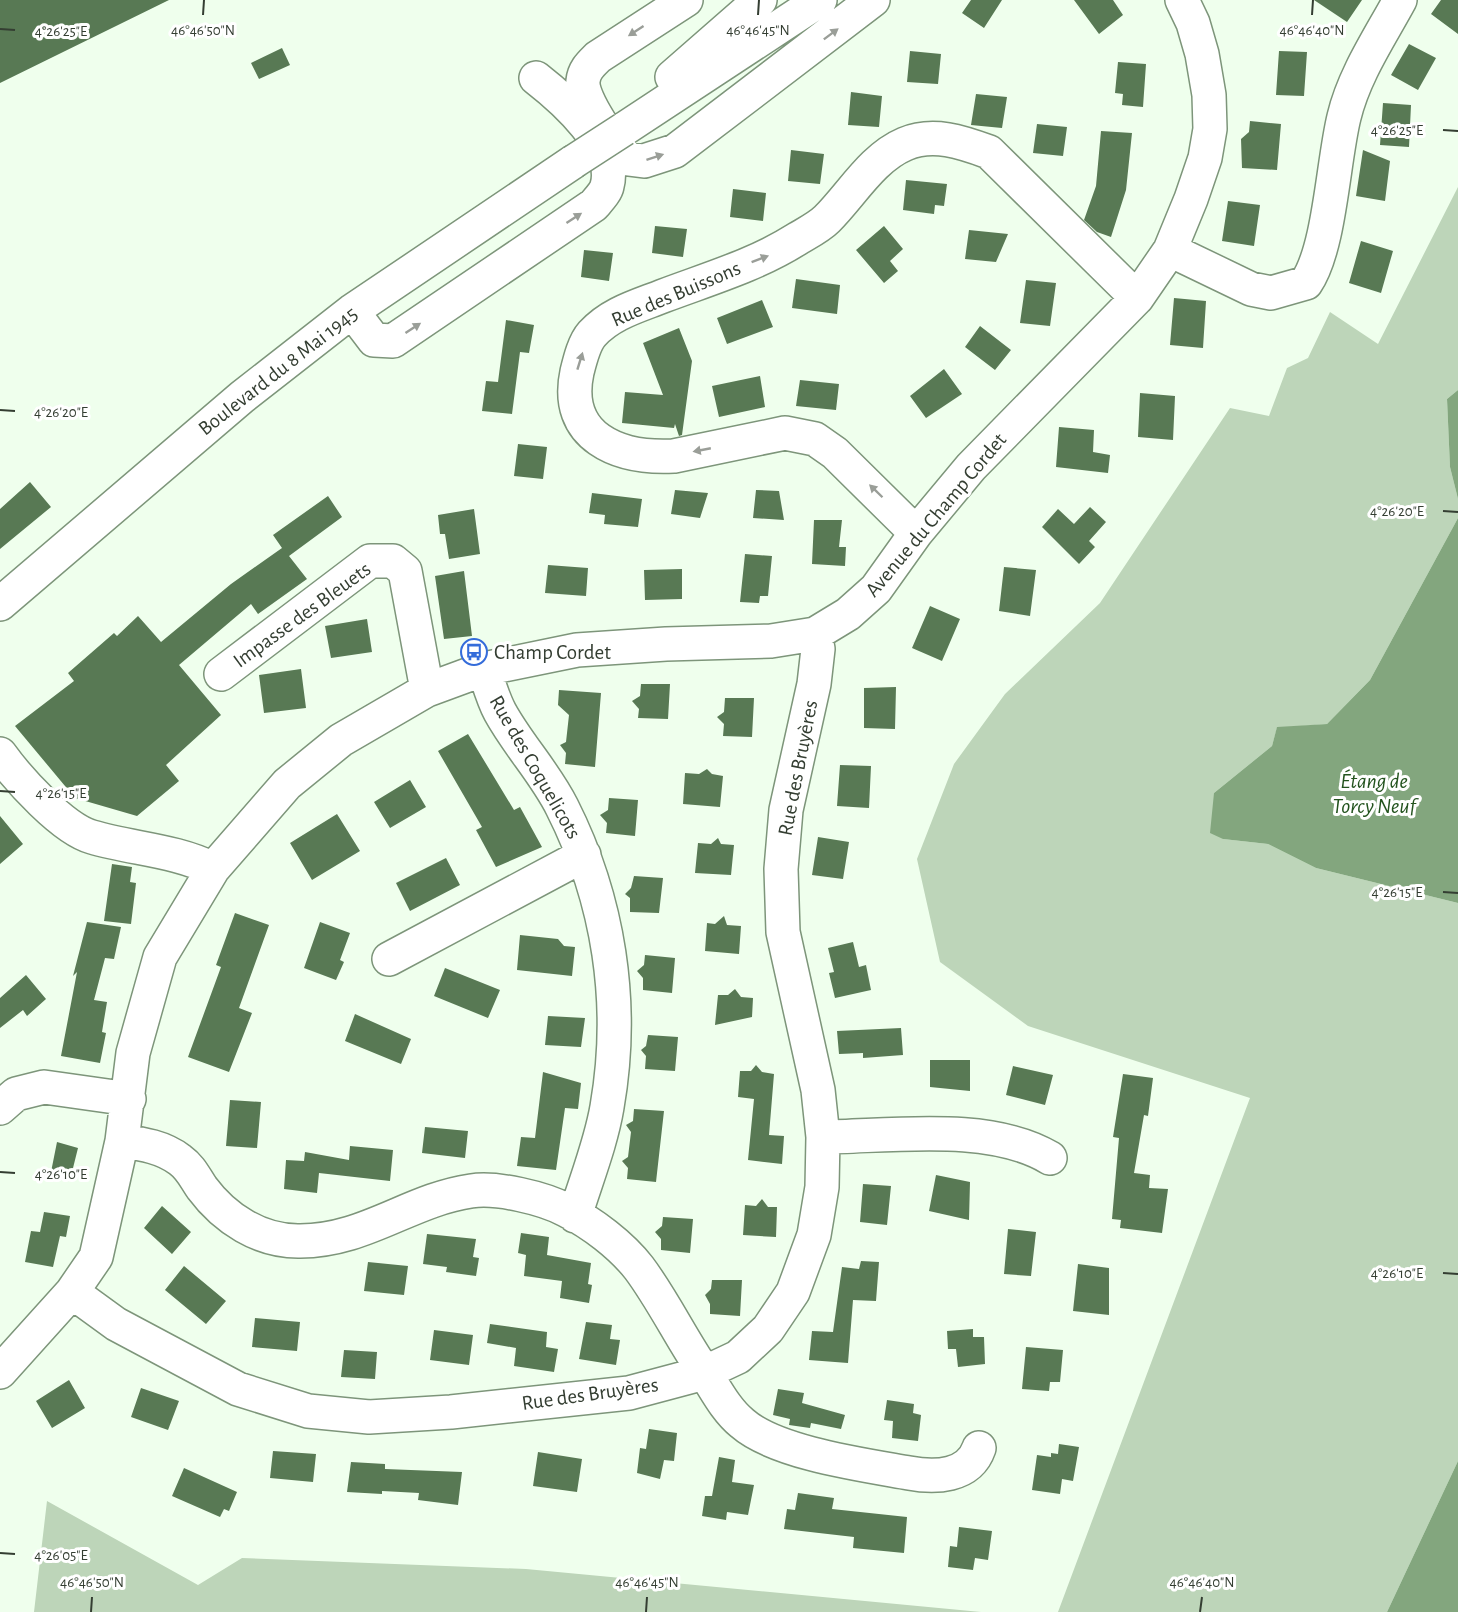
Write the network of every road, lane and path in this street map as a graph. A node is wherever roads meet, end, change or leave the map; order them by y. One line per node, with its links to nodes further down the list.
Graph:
1 (686, 0): 4 (street, one-way to 4)
2 (760, 0): 8 (street)
3 (820, 0): 8 (street)
4 (873, 0)
5 (1182, 0): 9 (street, Avenue du Champ Cordet)
6 (1400, 0): 9 (street)
7 (536, 78): 11 (street, one-way to 7)
8 (624, 129): 11 (street, Boulevard du 8 Mai 1945, bridge)
9 (1170, 250): 10 (street, Avenue du Champ Cordet)
10 (1137, 298): 12 (street, Avenue du Champ Cordet); 12 (street, Rue des Buissons, one-way to 10)
11 (352, 311): 13 (street, Boulevard du 8 Mai 1945)
12 (916, 533): 14 (street, Avenue du Champ Cordet)
13 (0, 604)
14 (815, 634): 15 (street, Avenue du Champ Cordet); 24 (street, Rue des Bruyères)
15 (484, 669): 17 (street, Avenue du Champ Cordet); 19 (street, Rue des Coquelicots)
16 (221, 674): 17 (street, Impasse des Bleuets)
17 (427, 690): 20 (street, Avenue du Champ Cordet)
18 (0, 754): 20 (street)
19 (584, 855): 21 (street); 27 (street, Rue des Coquelicots)
20 (213, 869): 22 (street, Avenue du Champ Cordet)
21 (389, 959)
22 (129, 1099): 23 (street); 25 (street, Avenue du Champ Cordet)
23 (0, 1108)
24 (823, 1137): 26 (street); 30 (street, Rue des Bruyères)
25 (122, 1141): 27 (street); 28 (street, Avenue du Champ Cordet)
26 (1050, 1158)
27 (575, 1216): 30 (street)
28 (72, 1292): 29 (street, Avenue du Champ Cordet); 30 (street, Rue des Bruyères)
29 (0, 1372)
30 (704, 1373): 31 (street)
31 (980, 1448)

